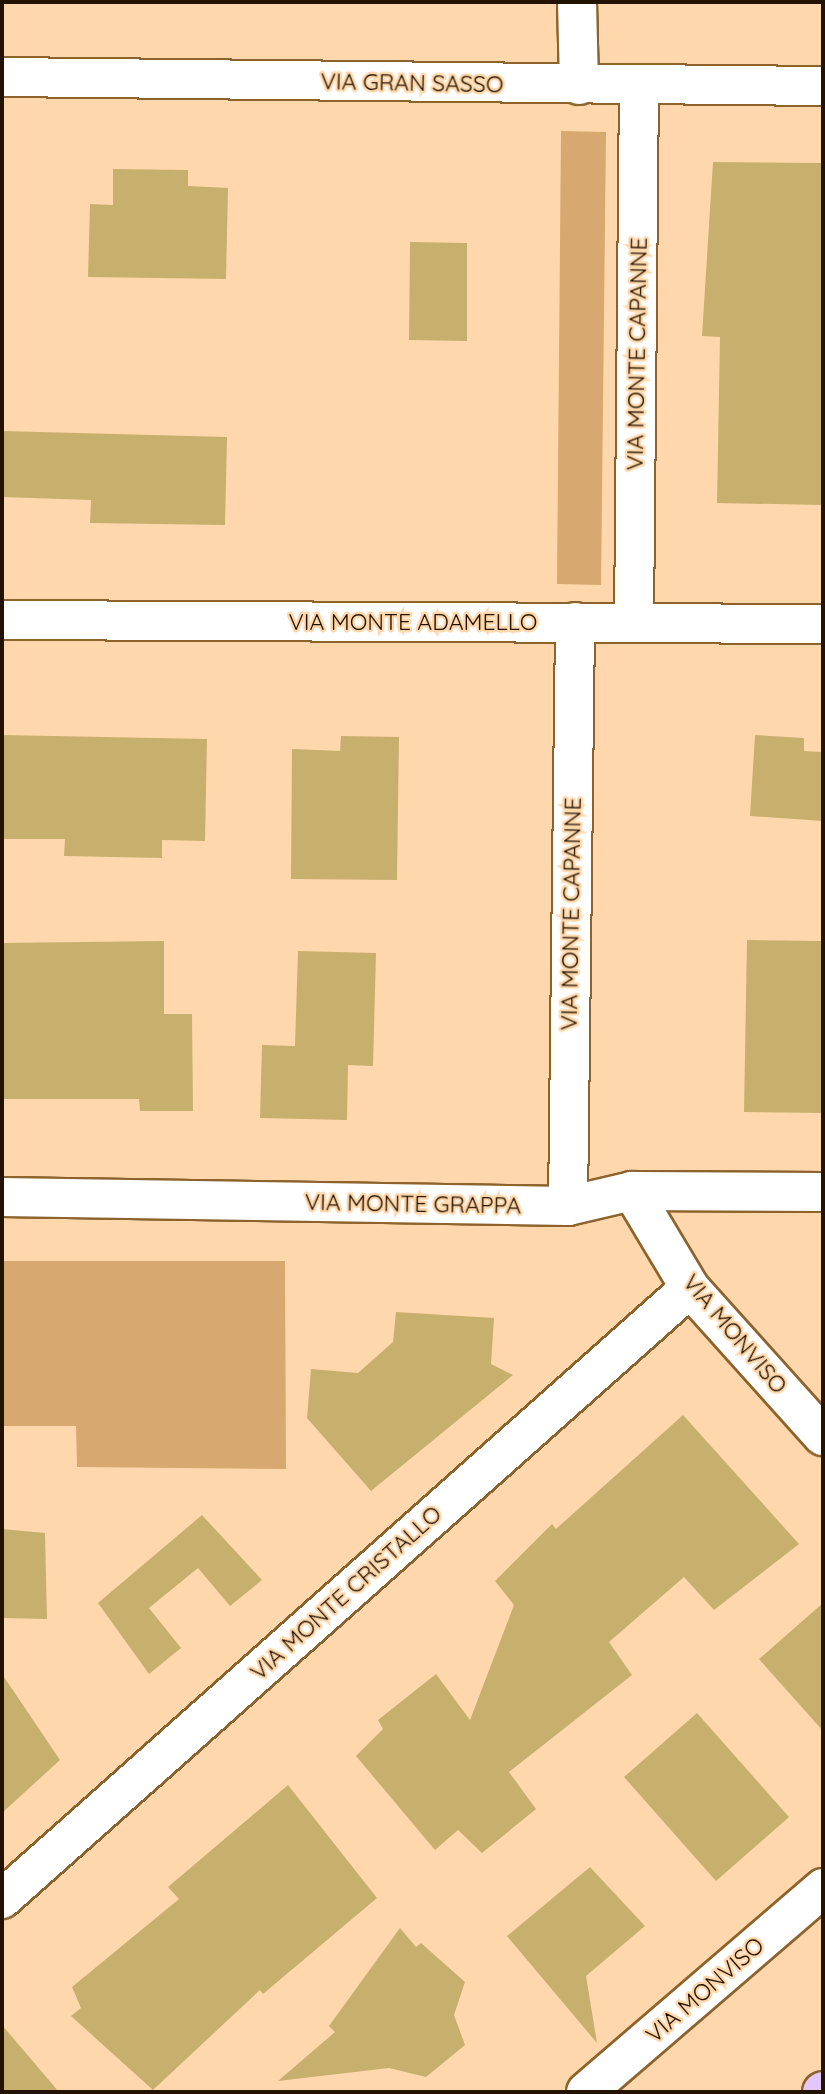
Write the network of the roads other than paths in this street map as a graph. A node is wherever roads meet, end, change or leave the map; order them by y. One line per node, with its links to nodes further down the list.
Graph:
1 (578, 2): 3 (street)
2 (2, 78): 3 (street, VIA GRAN SASSO)
3 (579, 85): 4 (street, VIA GRAN SASSO)
4 (639, 85): 5 (street, VIA GRAN SASSO); 8 (street, VIA MONTE CAPANNE)
5 (823, 86)
6 (2, 620): 7 (street, VIA MONTE ADAMELLO)
7 (575, 622): 8 (street, VIA MONTE ADAMELLO); 13 (street, VIA MONTE CAPANNE)
8 (635, 623): 9 (street, VIA MONTE ADAMELLO)
9 (823, 625)
10 (632, 1191): 11 (street, VIA MONTE GRAPPA); 13 (street, VIA MONTE GRAPPA); 14 (street, VIA MONVISO)
11 (823, 1192)
12 (2, 1198): 13 (street, VIA MONTE GRAPPA)
13 (568, 1206)
14 (690, 1288): 15 (street, VIA MONVISO); 17 (street, VIA MONTE CRISTALLO)
15 (823, 1436)
16 (823, 1888): 18 (street, VIA MONVISO)
17 (2, 1899)
18 (586, 2092)

